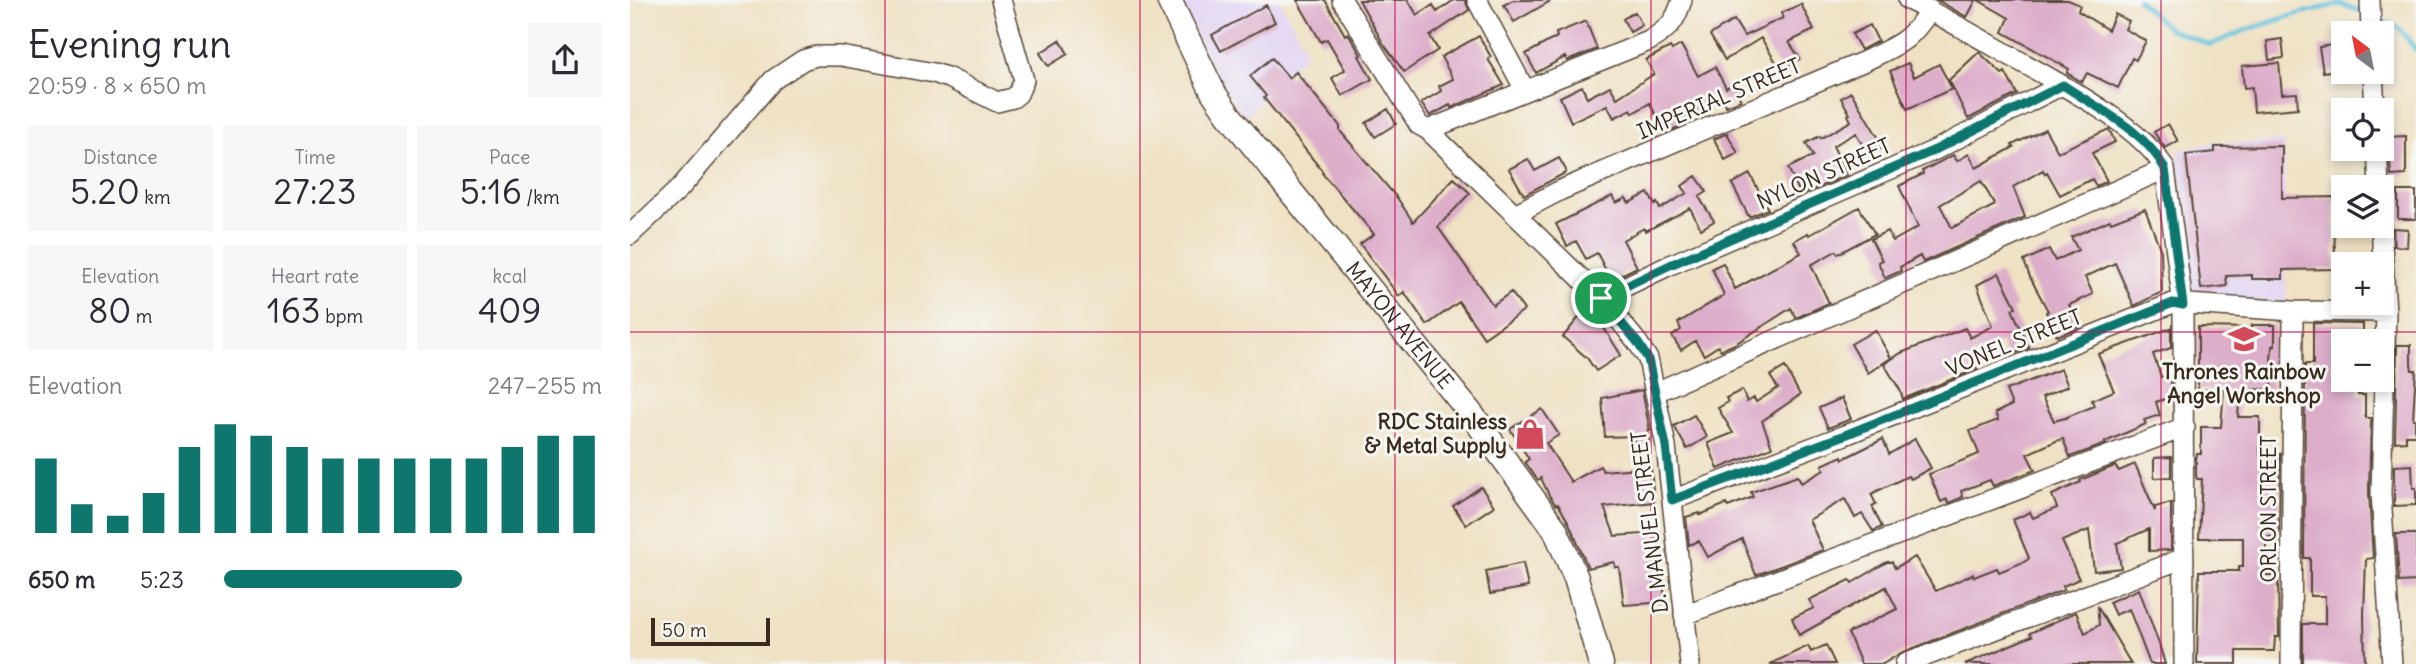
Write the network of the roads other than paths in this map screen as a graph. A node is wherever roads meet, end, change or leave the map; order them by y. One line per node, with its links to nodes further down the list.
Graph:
1 (1001, 0): 15 (street)
2 (1170, 0): 26 (main road, MAYON AVENUE)
3 (1342, 0): 12 (street, D. MANUEL STREET)
4 (1478, 0): 11 (street)
5 (1682, 0): 11 (street)
6 (1908, 0): 8 (street)
7 (2370, 1): 9 (street)
8 (1930, 10): 10 (street); 14 (street, IMPERIAL STREET)
9 (2371, 21)
10 (2063, 85): 13 (street); 16 (street, NYLON STREET)
11 (1525, 90): 12 (street)
12 (1428, 130): 14 (street, D. MANUEL STREET)
13 (2165, 169): 17 (street); 21 (street)
14 (1515, 214): 16 (street, D. MANUEL STREET)
15 (630, 235)
16 (1601, 298): 21 (street, D. MANUEL STREET)
17 (2183, 305): 18 (street, VONEL STREET); 22 (street); 23 (street, VONEL STREET)
18 (2292, 312): 19 (street, VONEL STREET); 30 (street, ORLON STREET)
19 (2331, 312)
20 (2386, 315): 31 (street)
21 (1656, 392): 23 (street, D. MANUEL STREET)
22 (2185, 427): 24 (street); 25 (street)
23 (1672, 500): 25 (street, D. MANUEL STREET)
24 (2184, 558): 28 (street); 29 (street)
25 (1684, 615): 27 (street, D. MANUEL STREET)
26 (1601, 664)
27 (1690, 664)
28 (1905, 664)
29 (2184, 664)
30 (2291, 664)
31 (2392, 664)

